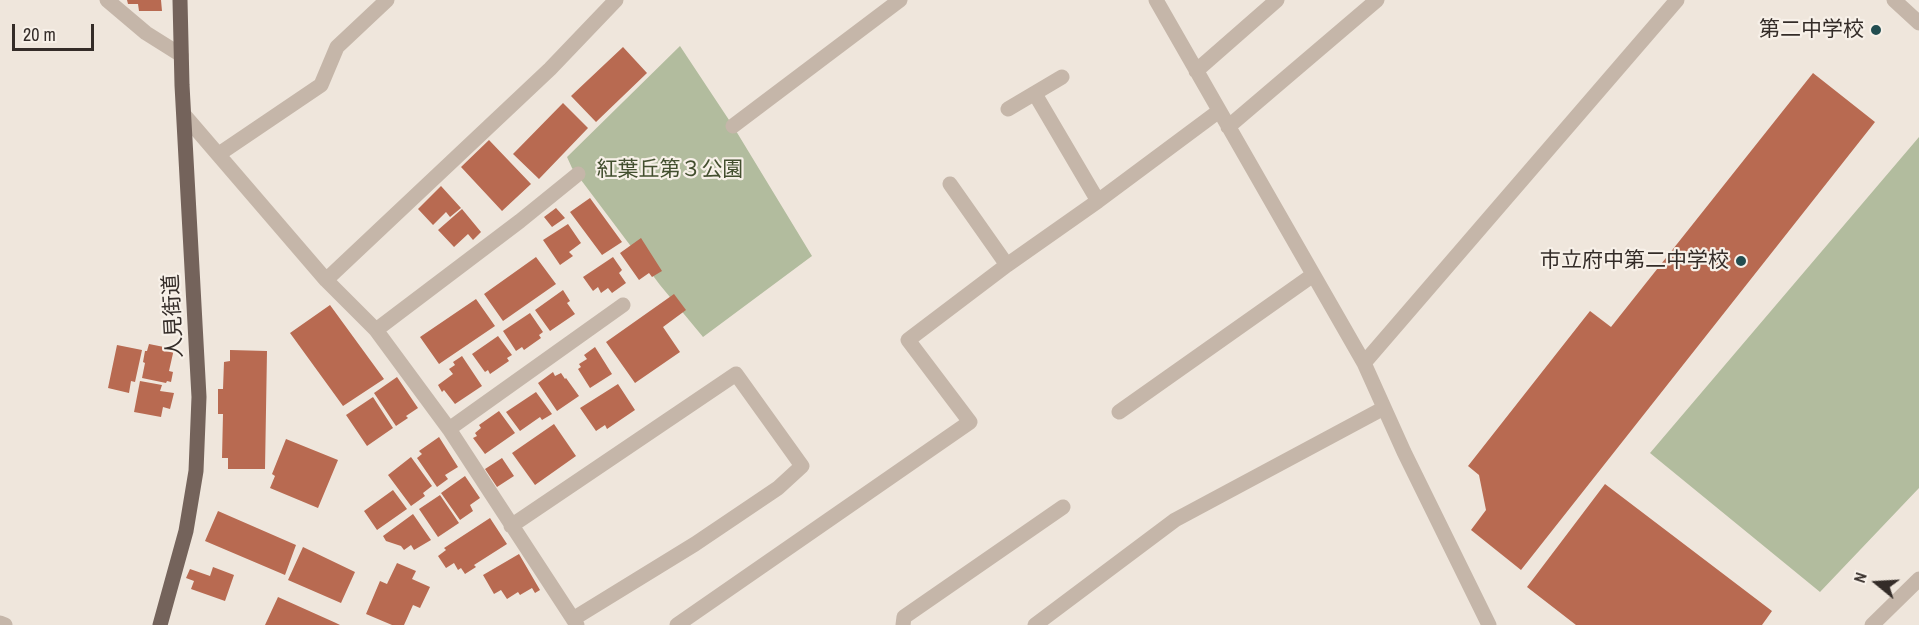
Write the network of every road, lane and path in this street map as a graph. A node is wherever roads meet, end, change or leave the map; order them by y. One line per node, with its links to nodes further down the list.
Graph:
1 (107, 0): 12 (street)
2 (180, 0): 12 (main road, 人見街道)
3 (387, 0): 21 (street)
4 (616, 0): 27 (street)
5 (900, 0): 19 (street)
6 (1156, 0): 13 (street)
7 (1277, 0): 13 (street)
8 (1377, 0): 20 (street)
9 (1677, 0): 30 (street)
10 (1894, 0): 11 (street)
11 (1919, 23)
12 (181, 55): 18 (main road, 人見街道)
13 (1196, 71): 17 (street)
14 (1062, 77): 15 (street)
15 (1035, 94): 16 (street); 24 (street)
16 (1008, 110)
17 (1219, 111): 20 (street); 24 (street)
18 (185, 116): 21 (street); 40 (main road, 人見街道)
19 (733, 126)
20 (1228, 127): 26 (street)
21 (219, 154): 27 (street)
22 (578, 174): 29 (street)
23 (950, 184): 25 (street)
24 (1098, 201): 25 (street)
25 (1008, 265): 41 (street)
26 (1313, 275): 30 (street); 32 (street)
27 (326, 280): 29 (street)
28 (623, 305): 33 (street)
29 (376, 330): 33 (street)
30 (1364, 363): 31 (street)
31 (1384, 408): 43 (street); 44 (street)
32 (1119, 412)
33 (449, 429): 35 (street)
34 (1063, 507): 42 (street)
35 (511, 526): 37 (street); 37 (street)
36 (1919, 579): 45 (street)
37 (575, 622)
38 (0, 623): 39 (street)
39 (5, 625)
40 (160, 625)
41 (677, 625)
42 (903, 625)
43 (1035, 625)
44 (1489, 625)
45 (1872, 625)

